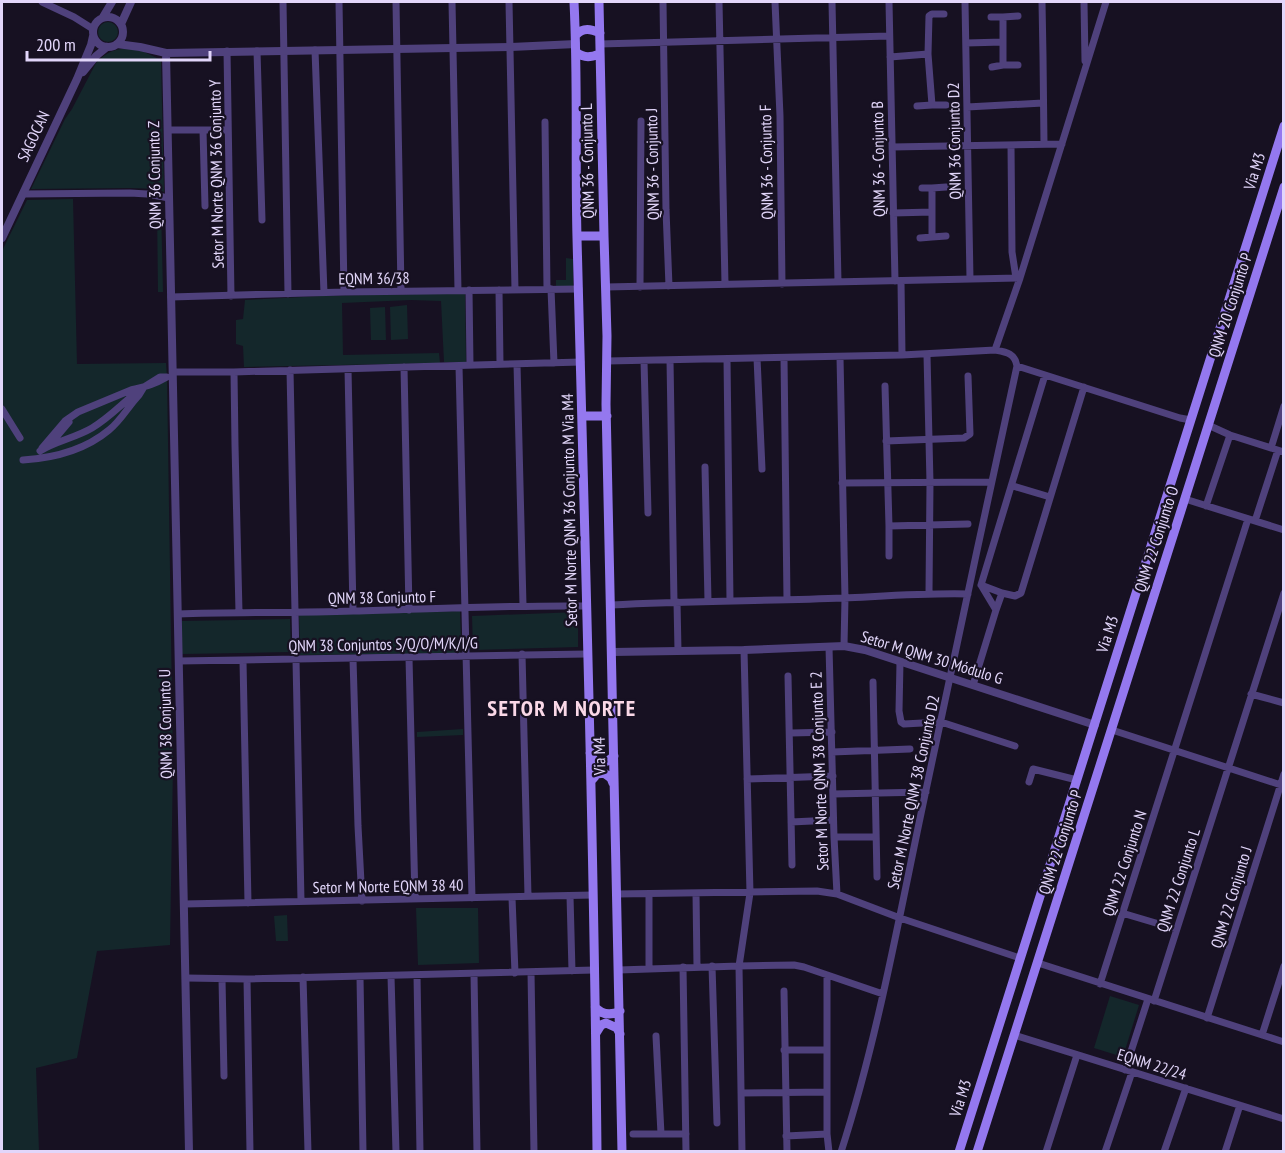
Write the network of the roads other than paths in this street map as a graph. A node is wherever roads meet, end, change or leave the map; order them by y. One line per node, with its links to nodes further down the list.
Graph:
1 (42, 2): 24 (street)
2 (112, 2): 24 (street, SAGOCAN)
3 (131, 2): 25 (street)
4 (282, 2): 45 (street)
5 (339, 2): 41 (street)
6 (396, 2): 37 (street)
7 (452, 2): 38 (street)
8 (509, 2): 36 (street)
9 (574, 2): 34 (main road, Setor M Norte QNM 36 Conjunto M Via M4)
10 (599, 2): 26 (main road, QNM 36 - Conjunto L)
11 (663, 2): 31 (street, QNM 36 - Conjunto J)
12 (719, 2): 30 (street)
13 (775, 2): 29 (street, QNM 36 - Conjunto F)
14 (832, 2): 28 (street)
15 (889, 2): 27 (street, QNM 36 - Conjunto B)
16 (965, 2): 33 (street, QNM 36 Conjunto D2)
17 (1042, 2): 54 (street)
18 (1084, 2): 52 (street)
19 (1106, 2): 52 (street)
20 (944, 14): 47 (street)
21 (1017, 16): 23 (street)
22 (991, 17): 23 (street)
23 (1003, 17): 32 (street)
24 (96, 26): 25 (street); 35 (street); 53 (street, SAGOCAN)
25 (122, 27): 35 (street); 42 (street)
26 (600, 33): 34 (main road); 39 (main road, QNM 36 - Conjunto L)
27 (889, 36): 28 (street); 48 (street, QNM 36 - Conjunto B)
28 (833, 38): 29 (street); 91 (street)
29 (776, 40): 30 (street); 93 (street, QNM 36 - Conjunto F)
30 (721, 41): 31 (street); 92 (street)
31 (664, 42): 39 (street); 94 (street, QNM 36 - Conjunto J)
32 (1003, 42): 33 (street); 49 (street)
33 (966, 43): 58 (street, QNM 36 Conjunto D2)
34 (576, 44): 36 (street); 39 (main road); 81 (main road, Setor M Norte QNM 36 Conjunto M Via M4)
35 (112, 46): 42 (street); 53 (street, SAGOCAN)
36 (511, 47): 38 (street); 102 (street)
37 (397, 48): 38 (street); 41 (street); 103 (street)
38 (453, 48): 99 (street)
39 (600, 49): 82 (main road, QNM 36 - Conjunto L)
40 (315, 50): 41 (street); 45 (street); 105 (street)
41 (340, 50): 104 (street)
42 (156, 51): 46 (street)
43 (227, 51): 44 (street); 46 (street); 64 (street, Setor M Norte QNM 36 Conjunto Y)
44 (257, 51): 45 (street); 80 (street)
45 (283, 51): 106 (street)
46 (166, 53): 62 (street, QNM 36 Conjunto Z)
47 (928, 54): 48 (street); 55 (street)
48 (890, 57): 69 (street, QNM 36 - Conjunto B)
49 (1003, 65): 50 (street); 51 (street)
50 (1018, 65)
51 (992, 67)
52 (1085, 69): 66 (street)
53 (77, 79): 74 (street, SAGOCAN)
54 (1043, 103): 58 (street); 65 (street)
55 (932, 105): 56 (street); 57 (street)
56 (946, 105)
57 (917, 106)
58 (967, 107): 67 (street, QNM 36 Conjunto D2)
59 (642, 121): 96 (street)
60 (545, 122): 97 (street)
61 (1284, 126): 77 (main road, Via M3)
62 (168, 130): 63 (street); 75 (street, QNM 36 Conjunto Z)
63 (203, 130): 64 (street); 76 (street)
64 (228, 130): 107 (street, Setor M Norte QNM 36 Conjunto Y)
65 (1044, 144): 66 (street); 68 (street)
66 (1062, 144): 88 (street)
67 (968, 145): 68 (street); 69 (street); 89 (street, QNM 36 Conjunto D2)
68 (1011, 145): 88 (street)
69 (892, 147): 79 (street, QNM 36 - Conjunto B)
70 (946, 187): 72 (street)
71 (922, 188): 72 (street)
72 (932, 188): 78 (street)
73 (1283, 191): 87 (main road, QNM 20 Conjunto P)
74 (23, 194): 75 (street); 85 (street, SAGOCAN)
75 (169, 198): 108 (street, QNM 36 Conjunto Z)
76 (205, 206)
77 (1258, 207): 87 (main road); 112 (main road, Via M3)
78 (932, 212): 79 (street); 84 (street)
79 (893, 213): 90 (street, QNM 36 - Conjunto B)
80 (262, 220)
81 (577, 236): 82 (main road); 98 (main road, Setor M Norte QNM 36 Conjunto M Via M4)
82 (604, 236): 95 (main road, QNM 36 - Conjunto L)
83 (946, 236): 84 (street)
84 (932, 237): 86 (street)
85 (2, 238)
86 (920, 238)
87 (1260, 259): 139 (main road, QNM 20 Conjunto P)
88 (1018, 278): 89 (street); 109 (street)
89 (970, 279): 90 (street)
90 (898, 281): 91 (street); 110 (street, QNM 36 - Conjunto B)
91 (838, 282): 93 (street)
92 (725, 284): 93 (street); 94 (street)
93 (782, 284)
94 (669, 286): 96 (street)
95 (606, 287): 96 (street); 118 (main road, Via M4)
96 (640, 287)
97 (549, 289): 98 (street, EQNM 36/38); 102 (street, EQNM 36/38); 121 (street)
98 (579, 289): 120 (main road, Setor M Norte QNM 36 Conjunto M Via M4)
99 (458, 290): 100 (street, EQNM 36/38); 103 (street, EQNM 36/38)
100 (469, 290): 101 (street, EQNM 36/38); 124 (street)
101 (499, 290): 102 (street, EQNM 36/38); 122 (street)
102 (515, 290)
103 (401, 291): 104 (street, EQNM 36/38)
104 (344, 292): 105 (street, EQNM 36/38)
105 (324, 293): 106 (street, EQNM 36/38)
106 (288, 294): 107 (street, EQNM 36/38)
107 (231, 296): 108 (street, EQNM 36/38)
108 (171, 297): 130 (street, QNM 38 Conjunto U)
109 (995, 350): 111 (street); 126 (street)
110 (902, 355): 111 (street); 113 (street)
111 (927, 355): 147 (street)
112 (1211, 356): 139 (main road); 143 (main road, Via M3)
113 (840, 357): 115 (street); 155 (street)
114 (757, 358): 115 (street); 116 (street); 153 (street)
115 (784, 358): 177 (street)
116 (727, 359): 117 (street); 178 (street)
117 (670, 360): 119 (street); 179 (street)
118 (608, 361): 119 (street); 141 (main road, Via M4)
119 (644, 361): 162 (street)
120 (580, 362): 121 (street); 140 (main road, Setor M Norte QNM 36 Conjunto M Via M4)
121 (554, 363): 123 (street)
122 (501, 364): 123 (street); 124 (street)
123 (517, 364): 181 (street)
124 (470, 365): 125 (street)
125 (459, 366): 127 (street); 184 (street)
126 (1017, 366): 132 (street); 154 (street, Setor M Norte QNM 38 Conjunto D2)
127 (404, 367): 128 (street); 185 (street)
128 (348, 369): 129 (street); 187 (street)
129 (290, 370): 131 (street); 189 (street)
130 (173, 372): 131 (street); 190 (street, QNM 38 Conjunto U)
131 (234, 372): 188 (street)
132 (1045, 375): 136 (street); 158 (street)
133 (968, 376): 147 (street)
134 (885, 386): 148 (street)
135 (144, 387): 142 (street); 149 (street); 151 (street)
136 (1084, 387): 143 (street); 159 (street)
137 (1284, 406): 150 (street, QNM 22 Conjunto N)
138 (2, 409): 146 (street)
139 (1212, 412): 144 (main road, QNM 20 Conjunto P)
140 (582, 416): 141 (main road); 183 (main road, Setor M Norte QNM 36 Conjunto M Via M4)
141 (607, 416): 182 (main road, Via M4)
142 (71, 417): 149 (street); 151 (street)
143 (1191, 420): 163 (main road, Via M3)
144 (1208, 425): 145 (street); 160 (main road, QNM 22 Conjunto O)
145 (1230, 435): 150 (street); 161 (street)
146 (20, 438)
147 (929, 439): 148 (street); 157 (street)
148 (886, 441): 156 (street)
149 (47, 447): 151 (street)
150 (1277, 450): 164 (street, QNM 22 Conjunto N)
151 (40, 452)
152 (705, 467): 180 (street)
153 (762, 469)
154 (991, 482): 157 (street); 175 (street, Setor M Norte QNM 38 Conjunto D2)
155 (842, 483): 156 (street); 176 (street)
156 (887, 483): 157 (street); 167 (street)
157 (930, 483): 166 (street)
158 (1013, 486): 159 (street); 171 (street)
159 (1050, 497): 173 (street)
160 (1185, 499): 161 (street); 170 (main road, QNM 22 Conjunto O)
161 (1206, 506): 164 (street)
162 (648, 513)
163 (1161, 513): 170 (main road); 199 (main road, Via M3)
164 (1252, 520): 168 (street); 223 (street, QNM 22 Conjunto N)
165 (968, 524): 166 (street)
166 (930, 525): 167 (street); 172 (street)
167 (889, 526): 169 (street)
168 (1284, 530)
169 (889, 556)
170 (1164, 563): 212 (main road, QNM 22 Conjunto O)
171 (981, 585): 173 (street); 186 (street)
172 (929, 593): 175 (street); 176 (street)
173 (1002, 593): 186 (street)
174 (1284, 593): 210 (street, QNM 22 Conjunto L)
175 (968, 594): 207 (street, Setor M Norte QNM 38 Conjunto D2)
176 (844, 598): 177 (street); 191 (street)
177 (787, 599): 178 (street)
178 (730, 601): 180 (street)
179 (675, 602): 180 (street); 182 (street); 194 (street)
180 (708, 602)
181 (523, 605): 183 (street, QNM 38 Conjunto F); 184 (street, QNM 38 Conjunto F)
182 (611, 605): 195 (main road, Via M4)
183 (587, 606): 197 (main road, Setor M Norte QNM 36 Conjunto M Via M4)
184 (465, 608): 185 (street, QNM 38 Conjunto F); 198 (street)
185 (409, 610): 187 (street, QNM 38 Conjunto F)
186 (996, 610): 209 (street)
187 (352, 611): 189 (street, QNM 38 Conjunto F)
188 (239, 612): 189 (street, QNM 38 Conjunto F); 190 (street, QNM 38 Conjunto F)
189 (296, 612): 202 (street)
190 (178, 614): 203 (street, QNM 38 Conjunto U)
191 (844, 646): 192 (street, Setor M QNM 30 Módulo G); 205 (street, Setor M QNM 30 Módulo G)
192 (829, 647): 193 (street, Setor M QNM 30 Módulo G); 216 (street, Setor M Norte QNM 38 Conjunto E 2)
193 (744, 650): 194 (street, Setor M QNM 30 Módulo G); 230 (street)
194 (678, 651): 195 (street, Setor M QNM 30 Módulo G)
195 (612, 652): 225 (main road, Via M4)
196 (522, 654): 197 (street, QNM 38 Conjuntos S/Q/O/M/K/I/G); 198 (street, QNM 38 Conjuntos S/Q/O/M/K/I/G); 253 (street)
197 (587, 654): 222 (main road, Setor M Norte QNM 36 Conjunto M Via M4)
198 (466, 657): 200 (street, QNM 38 Conjuntos S/Q/O/M/K/I/G); 255 (street)
199 (1116, 657): 212 (main road); 214 (main road, Via M3)
200 (409, 658): 201 (street, QNM 38 Conjuntos S/Q/O/M/K/I/G); 257 (street)
201 (352, 659): 202 (street, QNM 38 Conjuntos S/Q/O/M/K/I/G); 258 (street)
202 (296, 660): 204 (street, QNM 38 Conjuntos S/Q/O/M/K/I/G); 259 (street)
203 (179, 661): 204 (street, QNM 38 Conjuntos S/Q/O/M/K/I/G); 261 (street, QNM 38 Conjunto U)
204 (243, 661): 260 (street)
205 (900, 662): 207 (street, Setor M QNM 30 Módulo G); 213 (street)
206 (788, 676): 217 (street)
207 (951, 677): 209 (street, Setor M QNM 30 Módulo G); 213 (street, Setor M Norte QNM 38 Conjunto D2)
208 (873, 682): 221 (street)
209 (973, 685): 214 (street, Setor M QNM 30 Módulo G)
210 (1251, 694): 211 (street); 226 (street, QNM 22 Conjunto L)
211 (1284, 704)
212 (1116, 715): 215 (main road, QNM 22 Conjunto O)
213 (941, 722): 219 (street); 236 (street, Setor M Norte QNM 38 Conjunto D2)
214 (1095, 725): 218 (main road, Via M3)
215 (1112, 730): 223 (street); 239 (main road, QNM 22 Conjunto P)
216 (832, 732): 217 (street); 224 (street, Setor M Norte QNM 38 Conjunto E 2)
217 (790, 733): 229 (street)
218 (1089, 744): 231 (main road, Via M3); 239 (main road)
219 (1015, 746)
220 (910, 749): 221 (street)
221 (874, 750): 224 (street); 237 (street)
222 (590, 751): 225 (main road); 232 (main road, Setor M Norte QNM 36 Conjunto M Via M4)
223 (1174, 751): 226 (street); 262 (street, QNM 22 Conjunto N)
224 (832, 752): 228 (street, Setor M Norte QNM 38 Conjunto E 2)
225 (614, 756): 234 (main road, Via M4)
226 (1227, 768): 235 (street); 264 (street, QNM 22 Conjunto L)
227 (1284, 774): 235 (street, QNM 22 Conjunto J)
228 (833, 776): 229 (street); 238 (street, Setor M Norte QNM 38 Conjunto E 2)
229 (791, 778): 230 (street); 241 (street)
230 (747, 779): 247 (street)
231 (1077, 780): 233 (street); 248 (main road, Via M3)
232 (591, 781): 234 (main road); 252 (main road, Setor M Norte QNM 36 Conjunto M Via M4)
233 (1029, 782)
234 (614, 785): 249 (main road, Via M4)
235 (1282, 785): 293 (street, QNM 22 Conjunto J)
236 (926, 792): 237 (street); 263 (street, Setor M Norte QNM 38 Conjunto D2)
237 (875, 793): 238 (street); 243 (street)
238 (833, 794): 240 (street, Setor M Norte QNM 38 Conjunto E 2)
239 (1089, 801): 266 (main road, QNM 22 Conjunto P)
240 (833, 820): 241 (street); 242 (street, Setor M Norte QNM 38 Conjunto E 2)
241 (791, 822): 244 (street)
242 (834, 837): 243 (street); 251 (street, Setor M Norte QNM 38 Conjunto E 2)
243 (876, 837): 245 (street)
244 (792, 865)
245 (877, 877)
246 (696, 893): 247 (street); 250 (street); 270 (street)
247 (750, 893): 251 (street); 268 (street)
248 (1041, 893): 265 (main road, Via M3); 266 (main road)
249 (617, 894): 250 (street); 274 (main road, Via M4)
250 (649, 894): 271 (street)
251 (837, 894): 263 (street)
252 (592, 895): 254 (street, Setor M Norte EQNM 38 40); 273 (main road, Setor M Norte QNM 36 Conjunto M Via M4)
253 (528, 896): 254 (street, Setor M Norte EQNM 38 40); 256 (street, Setor M Norte EQNM 38 40)
254 (570, 896): 275 (street)
255 (472, 898): 256 (street, Setor M Norte EQNM 38 40); 257 (street, Setor M Norte EQNM 38 40)
256 (512, 898): 277 (street)
257 (415, 900): 258 (street, Setor M Norte EQNM 38 40)
258 (362, 901): 259 (street, Setor M Norte EQNM 38 40)
259 (301, 902): 260 (street, Setor M Norte EQNM 38 40)
260 (248, 903): 261 (street, Setor M Norte EQNM 38 40)
261 (184, 904): 284 (street, QNM 38 Conjunto U)
262 (1122, 914): 264 (street); 287 (street, QNM 22 Conjunto N)
263 (900, 918): 265 (street); 289 (street, Setor M Norte QNM 38 Conjunto D2)
264 (1176, 929): 290 (street, QNM 22 Conjunto L)
265 (1020, 958): 299 (main road, Via M3)
266 (1038, 961): 287 (street); 296 (main road)
267 (712, 966): 268 (street); 270 (street); 313 (street)
268 (740, 966): 280 (street); 309 (street)
269 (1284, 966): 297 (street)
270 (697, 967): 272 (street)
271 (649, 968): 272 (street); 274 (street)
272 (683, 968): 316 (street)
273 (594, 970): 275 (street); 292 (main road, Setor M Norte QNM 36 Conjunto M Via M4)
274 (619, 970): 291 (main road, Via M4)
275 (572, 971): 276 (street)
276 (531, 972): 277 (street); 326 (street)
277 (515, 973): 278 (street)
278 (474, 974): 279 (street); 325 (street)
279 (417, 975): 281 (street); 324 (street)
280 (827, 975): 289 (street); 302 (street)
281 (391, 976): 283 (street); 323 (street)
282 (303, 977): 283 (street); 286 (street); 321 (street)
283 (360, 977): 322 (street)
284 (186, 978): 285 (street); 319 (street, QNM 38 Conjunto U)
285 (222, 979): 286 (street); 305 (street)
286 (247, 979): 320 (street)
287 (1100, 984): 290 (street)
288 (784, 991): 301 (street)
289 (883, 994): 333 (street, Setor M Norte QNM 38 Conjunto D2)
290 (1151, 1000): 293 (street); 304 (street, QNM 22 Conjunto L)
291 (620, 1011): 292 (main road); 295 (main road, Via M4)
292 (595, 1012): 294 (main road)
293 (1207, 1018): 297 (street)
294 (596, 1033): 295 (main road); 327 (main road)
295 (620, 1034): 328 (main road, Via M4)
296 (1014, 1035): 303 (street, EQNM 22/24); 310 (main road)
297 (1262, 1035): 300 (street)
298 (656, 1036): 315 (street)
299 (994, 1040): 310 (main road); 334 (main road, Via M3)
300 (1284, 1042)
301 (784, 1050): 302 (street); 307 (street)
302 (826, 1050): 308 (street)
303 (1077, 1055): 304 (street, EQNM 22/24); 336 (street)
304 (1129, 1071): 306 (street, EQNM 22/24); 337 (street, QNM 22 Conjunto L)
305 (224, 1076)
306 (1186, 1088): 311 (street, EQNM 22/24); 338 (street)
307 (785, 1092): 308 (street); 309 (street); 318 (street)
308 (827, 1092): 317 (street)
309 (742, 1093): 330 (street)
310 (994, 1098): 335 (main road)
311 (1240, 1105): 312 (street, EQNM 22/24); 339 (street)
312 (1284, 1119)
313 (717, 1123)
314 (633, 1134): 315 (street)
315 (661, 1134): 316 (street)
316 (686, 1134): 329 (street)
317 (827, 1134): 318 (street); 332 (street)
318 (786, 1136): 331 (street)
319 (189, 1152)
320 (250, 1152)
321 (308, 1152)
322 (363, 1152)
323 (396, 1152)
324 (420, 1152)
325 (477, 1152)
326 (534, 1152)
327 (597, 1152)
328 (622, 1152)
329 (686, 1152)
330 (742, 1152)
331 (786, 1152)
332 (829, 1152)
333 (841, 1152)
334 (959, 1152)
335 (977, 1152)
336 (1046, 1152)
337 (1105, 1152)
338 (1164, 1152)
339 (1225, 1152)

